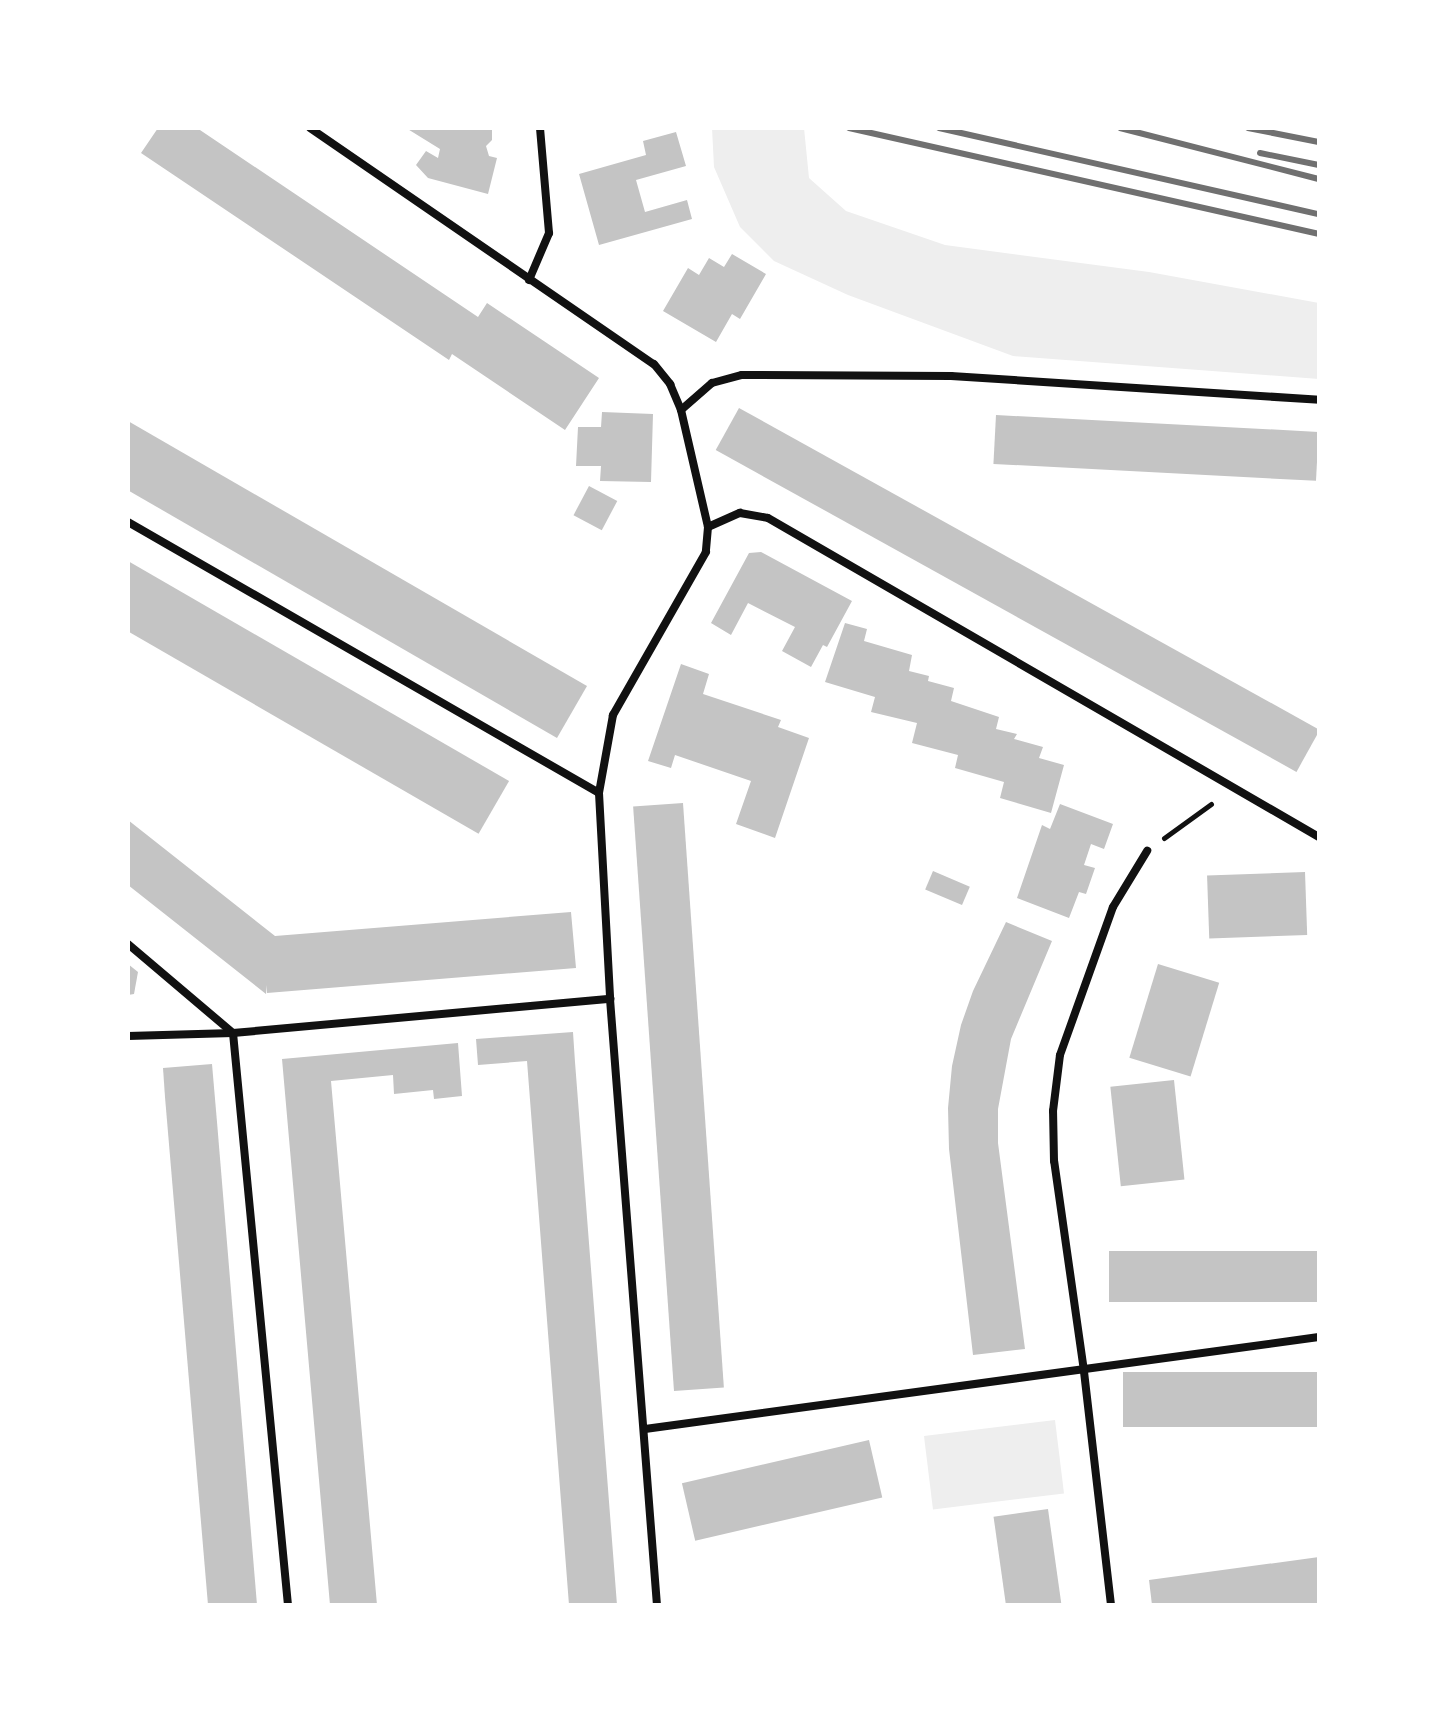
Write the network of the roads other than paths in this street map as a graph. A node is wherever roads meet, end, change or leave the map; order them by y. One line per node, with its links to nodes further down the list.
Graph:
1 (310, 128): 3 (street)
2 (540, 128): 3 (street)
3 (529, 280): 5 (street)
4 (1319, 400): 5 (street)
5 (681, 410): 7 (street)
6 (128, 522): 8 (street)
7 (708, 527): 8 (street); 9 (street)
8 (599, 793): 12 (street)
9 (1319, 837)
10 (1147, 851): 16 (street)
11 (128, 944): 13 (street)
12 (610, 999): 13 (street); 17 (street)
13 (233, 1033): 14 (street); 18 (street)
14 (128, 1036)
15 (1319, 1337): 16 (street)
16 (1084, 1371): 17 (street); 20 (street)
17 (645, 1429): 19 (street)
18 (288, 1605)
19 (657, 1605)
20 (1111, 1605)

